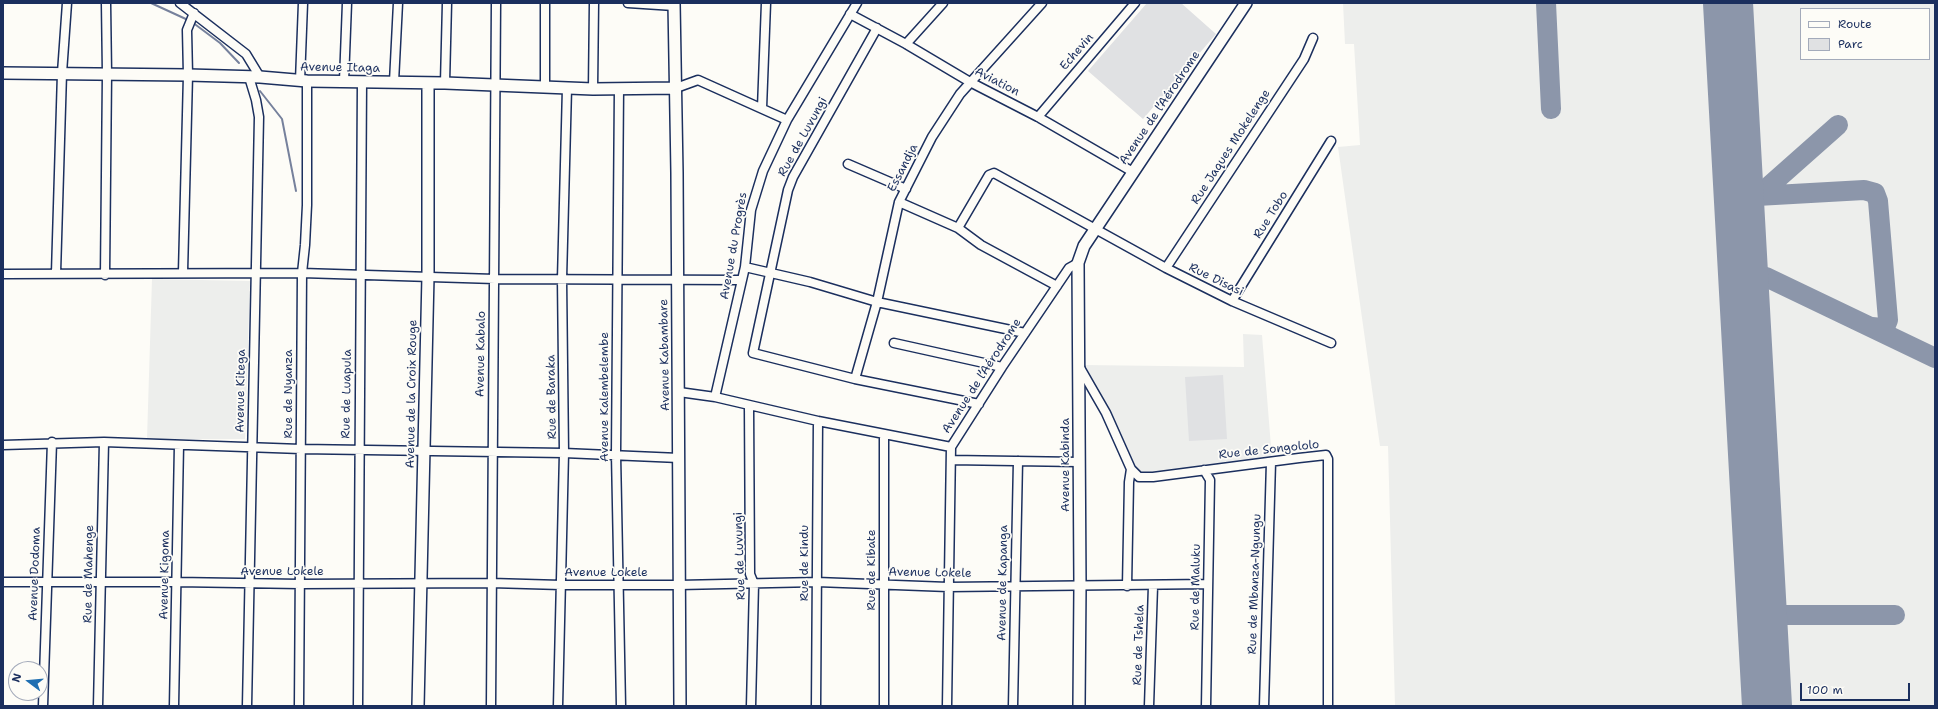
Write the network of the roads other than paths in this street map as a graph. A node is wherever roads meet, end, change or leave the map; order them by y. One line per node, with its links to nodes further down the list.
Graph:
1 (67, 3): 25 (street)
2 (106, 3): 26 (street)
3 (180, 3): 20 (street, Avenue Kitega)
4 (303, 3): 29 (street, Rue de Nyanza)
5 (347, 3): 30 (street)
6 (398, 3): 32 (street)
7 (447, 3): 35 (street)
8 (496, 3): 36 (street, Avenue Kabalo)
9 (545, 3): 37 (street)
10 (594, 3): 41 (street)
11 (628, 3): 18 (street)
12 (766, 3): 42 (street)
13 (857, 3): 19 (street, Avenue du Progrès)
14 (943, 3): 23 (street)
15 (1042, 3): 33 (street, Essandja)
16 (1135, 3): 43 (street, Echevin)
17 (1246, 3): 47 (street, Avenue de l’Aérodrome)
18 (674, 4): 40 (street, Avenue Kabambare)
19 (850, 14): 21 (street, Aviation); 44 (street, Avenue du Progrès)
20 (193, 15): 27 (street); 28 (street, Avenue Kitega)
21 (877, 28): 23 (street, Aviation); 56 (street, Rue de Luvungi)
22 (1313, 38): 54 (street, Rue Jaques Mokelenge)
23 (906, 44): 33 (street, Aviation)
24 (3, 73): 25 (street, Avenue Itaga)
25 (62, 73): 26 (street, Avenue Itaga); 57 (street)
26 (107, 74): 27 (street, Avenue Itaga); 61 (street)
27 (188, 75): 28 (street, Avenue Itaga); 55 (street)
28 (254, 77): 29 (street, Avenue Itaga); 58 (street, Avenue Kitega)
29 (304, 81): 30 (street, Avenue Itaga); 59 (street, Rue de Nyanza)
30 (344, 81): 31 (street, Avenue Itaga)
31 (362, 82): 32 (street, Avenue Itaga); 62 (street, Rue de Luapula)
32 (394, 82): 34 (street, Avenue Itaga)
33 (970, 82): 43 (street, Aviation); 48 (street, Essandja)
34 (428, 83): 35 (street, Avenue Itaga); 63 (street, Avenue de la Croix Rouge)
35 (446, 83): 36 (street, Avenue Itaga)
36 (496, 85): 37 (street, Avenue Itaga); 64 (street, Avenue Kabalo)
37 (545, 87): 38 (street, Avenue Itaga)
38 (567, 88): 41 (street, Avenue Itaga); 65 (street, Rue de Baraka)
39 (619, 88): 40 (street, Avenue Itaga); 41 (street, Avenue Itaga); 66 (street, Avenue Kalembelembe)
40 (676, 88): 42 (street); 67 (street, Avenue Kabambare)
41 (593, 89)
42 (762, 108): 44 (street)
43 (1038, 117): 47 (street, Aviation)
44 (787, 120): 53 (street, Avenue du Progrès)
45 (1331, 141): 70 (street, Rue Tobo)
46 (848, 164): 48 (street)
47 (1133, 172): 51 (street, Avenue de l’Aérodrome)
48 (906, 189): 49 (street, Essandja)
49 (899, 202): 50 (street); 71 (street, Essandja)
50 (958, 228): 51 (street, Rue Disasi); 69 (street)
51 (1095, 228): 52 (street, Avenue Kabinda); 54 (street, Rue Disasi)
52 (1078, 263): 69 (street, Avenue de l’Aérodrome); 75 (street, Avenue Kabinda)
53 (744, 267): 56 (street); 68 (street, Avenue du Progrès)
54 (1166, 268): 70 (street, Rue Disasi)
55 (183, 272): 58 (street); 61 (street)
56 (770, 272): 71 (street); 77 (street, Rue de Luvungi)
57 (56, 273): 60 (street); 61 (street)
58 (255, 273): 59 (street); 89 (street, Avenue Kitega)
59 (302, 273): 62 (street); 90 (street, Rue de Nyanza)
60 (3, 274)
61 (105, 274)
62 (360, 274): 63 (street); 91 (street, Rue de Luapula)
63 (428, 276): 64 (street); 92 (street, Avenue de la Croix Rouge)
64 (495, 279): 65 (street); 93 (street, Avenue Kabalo)
65 (562, 279): 66 (street); 94 (street, Rue de Baraka)
66 (617, 280): 67 (street); 95 (street, Avenue Kalembelembe)
67 (678, 280): 68 (street); 78 (street, Avenue Kabambare)
68 (742, 280): 79 (street, Avenue du Progrès)
69 (1057, 286): 72 (street, Avenue de l’Aérodrome)
70 (1232, 301): 74 (street, Rue Disasi)
71 (877, 302): 72 (street); 77 (street, Essandja)
72 (1026, 332): 76 (street, Avenue de l’Aérodrome)
73 (894, 343): 76 (street)
74 (1331, 343)
75 (1079, 366): 99 (street, Avenue Kabinda); 101 (street)
76 (1002, 367): 80 (street, Avenue de l’Aérodrome)
77 (855, 379): 80 (street)
78 (678, 392): 79 (street); 96 (street, Avenue Kabambare)
79 (715, 397): 81 (street)
80 (979, 404): 88 (street, Avenue de l’Aérodrome)
81 (749, 406): 82 (street); 113 (street, Rue de Luvungi)
82 (818, 421): 83 (street); 107 (street, Rue de Kindu)
83 (884, 434): 88 (street); 118 (street, Rue de Kibate)
84 (52, 442): 85 (street); 86 (street); 104 (street, Avenue Dodoma)
85 (104, 442): 87 (street); 105 (street, Rue de Mahenge)
86 (3, 445)
87 (179, 445): 89 (street); 106 (street, Avenue Kigoma)
88 (951, 446): 97 (street)
89 (253, 447): 90 (street); 110 (street, Avenue Kitega)
90 (301, 449): 91 (street); 111 (street, Rue de Nyanza)
91 (358, 449): 92 (street); 112 (street, Rue de Luapula)
92 (423, 451): 93 (street); 108 (street, Avenue de la Croix Rouge)
93 (492, 452): 94 (street); 109 (street, Avenue Kabalo)
94 (564, 453): 95 (street); 115 (street, Rue de Baraka)
95 (616, 454): 96 (street); 116 (street, Avenue Kalembelembe)
96 (679, 458): 117 (street, Avenue Kabambare)
97 (951, 460): 98 (street); 123 (street)
98 (1018, 461): 99 (street); 119 (street, Avenue de Kapanga)
99 (1079, 462): 120 (street, Avenue Kabinda)
100 (1271, 462): 102 (street, Rue de Songololo); 143 (street, Rue de Mbanza-Ngungu); 144 (street, Rue de Songololo)
101 (1131, 469): 102 (street, Rue de Songololo); 121 (street)
102 (1204, 470): 114 (street, Rue de Maluku)
103 (3, 582): 104 (street, Avenue Lokele)
104 (46, 582): 105 (street, Avenue Lokele); 124 (street, Avenue Dodoma)
105 (100, 582): 106 (street, Avenue Lokele); 125 (street, Rue de Mahenge)
106 (177, 582): 110 (street, Avenue Lokele); 126 (street, Avenue Kigoma)
107 (817, 582): 113 (street, Avenue Lokele); 118 (street, Avenue Lokele); 136 (street, Rue de Kindu)
108 (420, 583): 109 (street, Avenue Lokele); 112 (street, Avenue Lokele); 130 (street, Avenue de la Croix Rouge)
109 (492, 583): 115 (street, Avenue Lokele); 131 (street, Avenue Kabalo)
110 (249, 584): 111 (street, Avenue Lokele); 127 (street, Avenue Kitega)
111 (300, 584): 112 (street, Avenue Lokele); 128 (street, Rue de Nyanza)
112 (358, 584): 129 (street, Rue de Luapula)
113 (754, 584): 117 (street, Avenue Lokele); 135 (street, Rue de Luvungi)
114 (1208, 584): 122 (street, Avenue Lokele); 142 (street, Rue de Maluku)
115 (561, 585): 116 (street, Avenue Lokele); 132 (street, Rue de Baraka)
116 (618, 585): 117 (street, Avenue Lokele); 133 (street, Avenue Kalembelembe)
117 (679, 585): 134 (street, Avenue Kabambare)
118 (884, 585): 123 (street, Avenue Lokele); 137 (street, Rue de Kibate)
119 (1015, 585): 120 (street, Avenue Lokele); 123 (street, Avenue Lokele); 139 (street, Avenue de Kapanga)
120 (1080, 586): 121 (street, Avenue Lokele); 140 (street, Avenue Kabinda)
121 (1127, 586): 122 (street, Avenue Lokele)
122 (1154, 586): 141 (street, Rue de Tshela)
123 (948, 587): 138 (street)
124 (43, 706)
125 (98, 706)
126 (174, 706)
127 (247, 706)
128 (298, 706)
129 (358, 706)
130 (418, 706)
131 (491, 706)
132 (558, 706)
133 (621, 706)
134 (680, 706)
135 (751, 706)
136 (816, 706)
137 (884, 706)
138 (947, 706)
139 (1013, 706)
140 (1079, 706)
141 (1149, 706)
142 (1206, 706)
143 (1264, 706)
144 (1328, 706)

